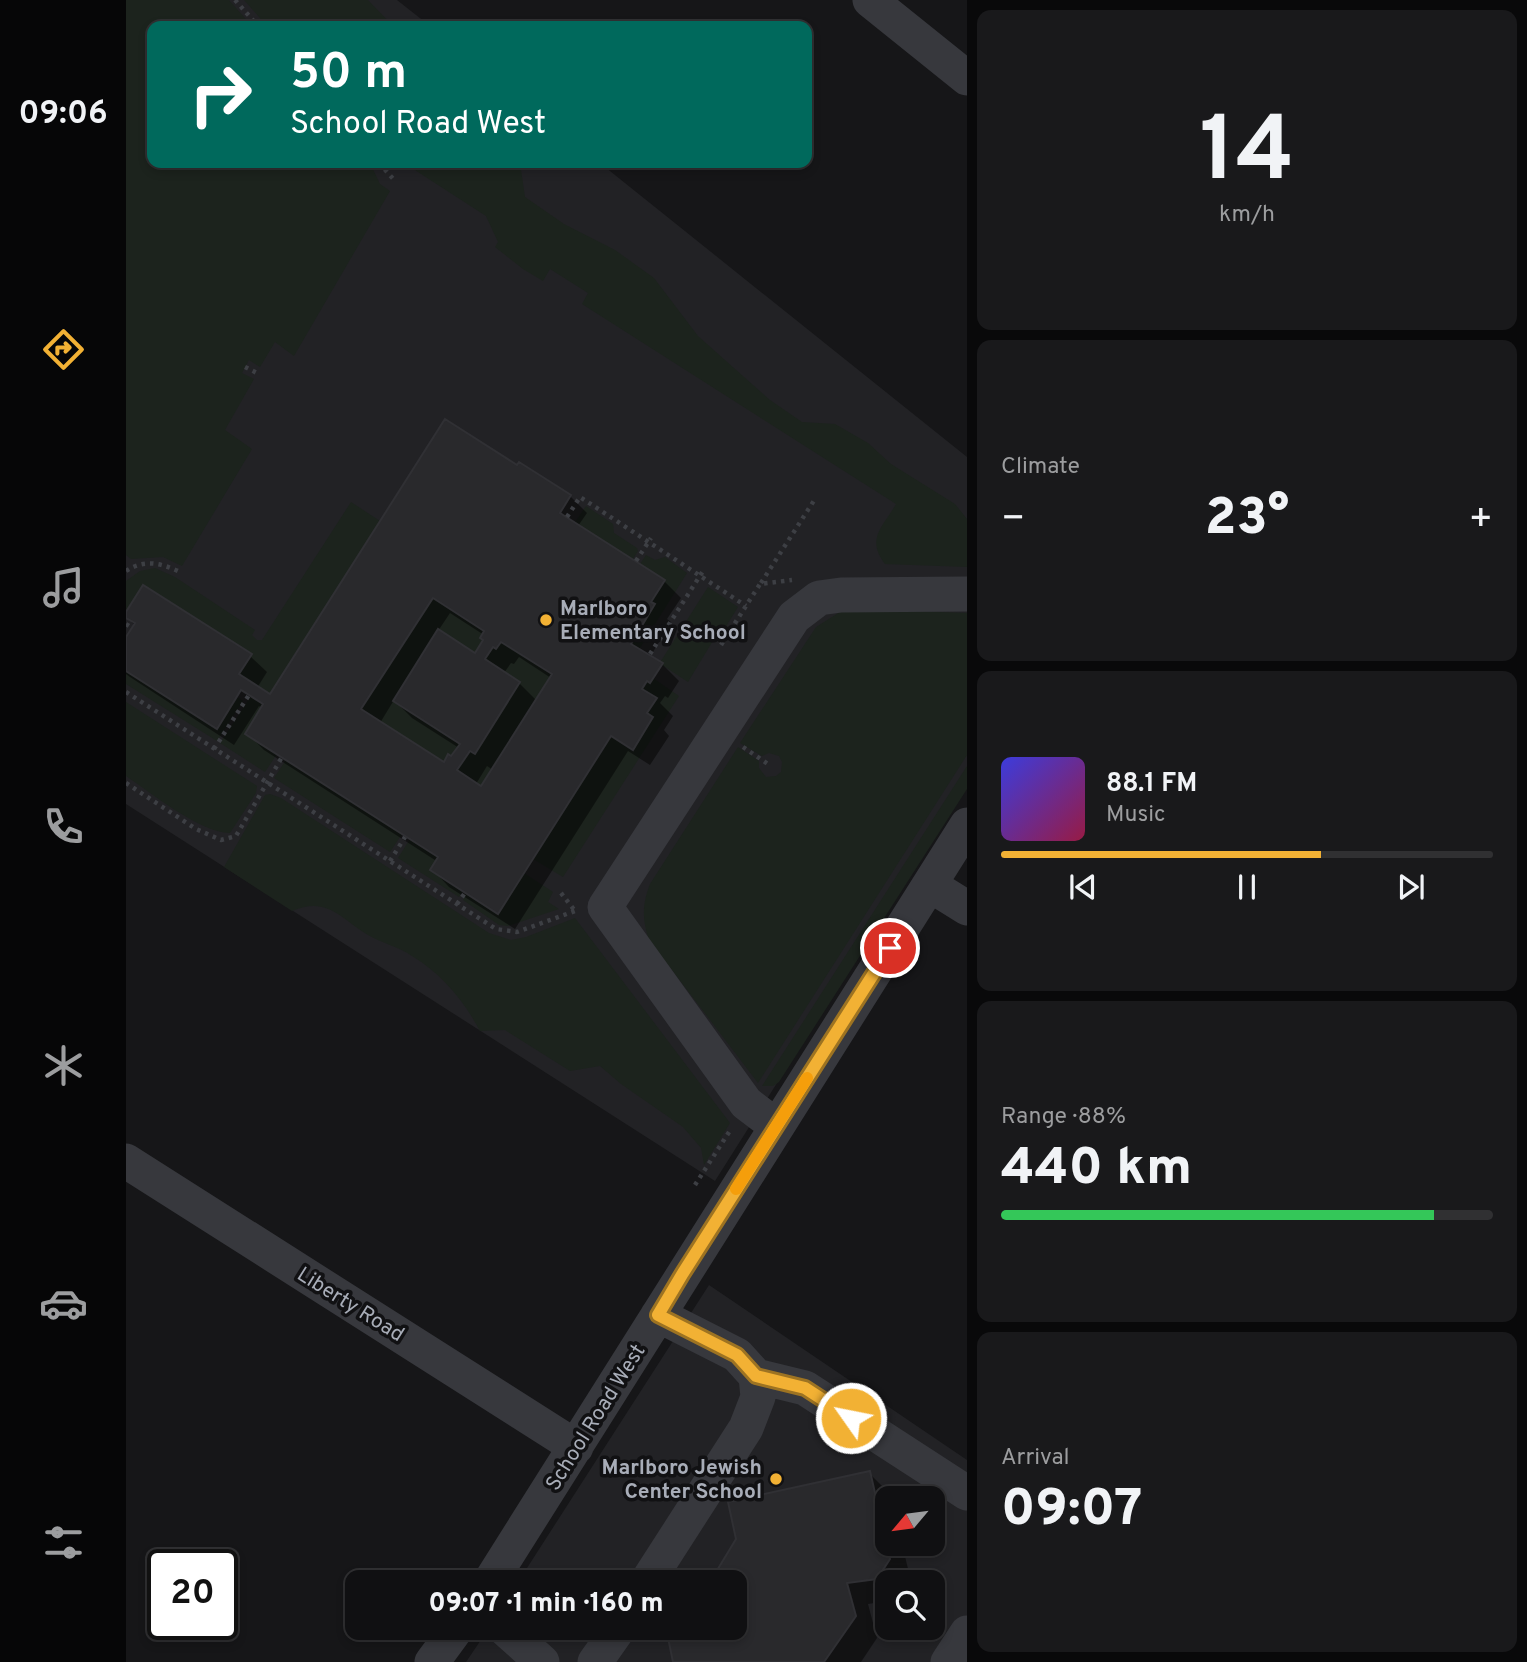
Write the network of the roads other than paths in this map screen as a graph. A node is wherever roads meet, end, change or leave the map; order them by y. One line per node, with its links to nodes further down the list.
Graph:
1 (870, 0): 2 (street)
2 (967, 78)
3 (967, 594): 7 (street)
4 (964, 836): 5 (street, School Road West)
5 (930, 885): 6 (street); 7 (street, School Road West)
6 (967, 908)
7 (776, 1126): 9 (street, School Road West)
8 (126, 1161): 11 (street, Liberty Road)
9 (658, 1315): 10 (street); 11 (street, School Road West)
10 (756, 1376): 12 (street); 14 (street)
11 (576, 1447): 13 (street, School Road West)
12 (967, 1493)
13 (498, 1570)
14 (655, 1570)
15 (967, 1633): 22 (street)
16 (448, 1640): 19 (street)
17 (517, 1640): 20 (street)
18 (611, 1640): 21 (street)
19 (432, 1662)
20 (542, 1662)
21 (595, 1662)
22 (948, 1662)

